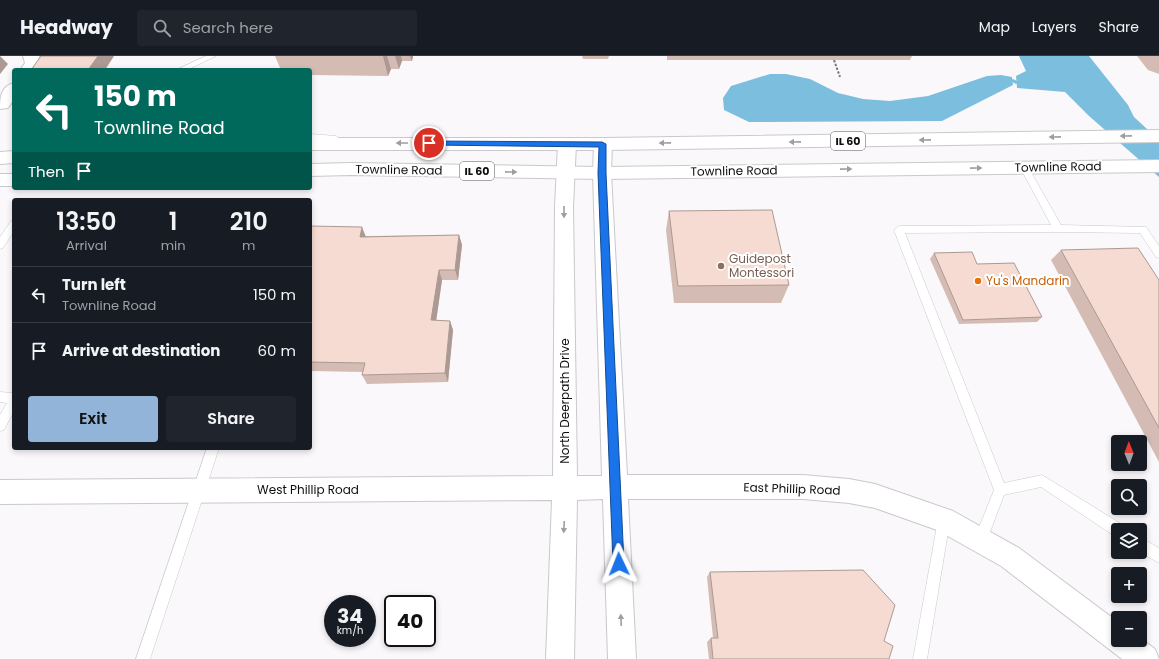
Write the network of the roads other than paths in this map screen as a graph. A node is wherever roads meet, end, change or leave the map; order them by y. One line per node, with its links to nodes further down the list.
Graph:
1 (31, 56): 3 (street)
2 (212, 56): 4 (lane)
3 (29, 68)
4 (185, 68)
5 (12, 91): 6 (street)
6 (2, 104)
7 (1159, 136): 12 (street, IL 60, one-way to 12)
8 (312, 137): 9 (lane)
9 (368, 143): 10 (street, IL 60); 11 (street, IL 60, one-way to 9)
10 (312, 144)
11 (566, 144): 12 (street, IL 60); 18 (street, North Deerpath Drive)
12 (602, 144): 19 (street)
13 (12, 157): 14 (street)
14 (0, 158)
15 (1159, 166): 16 (street, Townline Road / IL 60)
16 (1024, 168): 19 (street, Townline Road / IL 60, one-way to 16); 23 (lane)
17 (312, 170): 18 (street, Townline Road / IL 60, one-way to 18)
18 (565, 173): 19 (street, Townline Road / IL 60); 31 (street, North Deerpath Drive, one-way to 31)
19 (602, 173): 32 (street)
20 (0, 180): 21 (street)
21 (12, 180)
22 (12, 226): 24 (lane)
23 (1058, 228): 25 (lane); 33 (lane)
24 (0, 245)
25 (1159, 254)
26 (0, 397): 27 (lane)
27 (12, 399)
28 (12, 403): 29 (lane)
29 (0, 426)
30 (213, 450): 34 (lane)
31 (565, 488): 32 (street, West Phillip Road); 34 (street, West Phillip Road); 44 (street, North Deerpath Drive, one-way to 44)
32 (616, 488): 36 (street, East Phillip Road); 45 (street, one-way to 32)
33 (1000, 490): 37 (lane); 38 (lane)
34 (200, 491): 35 (street, West Phillip Road); 43 (lane)
35 (0, 492)
36 (944, 520): 38 (street, East Phillip Road); 46 (lane)
37 (1111, 525)
38 (980, 540): 41 (street, East Phillip Road)
39 (1147, 548): 40 (lane)
40 (1159, 556)
41 (1111, 633)
42 (1129, 647): 47 (street, East Phillip Road)
43 (142, 659)
44 (560, 659)
45 (622, 659)
46 (920, 659)
47 (1145, 659)

